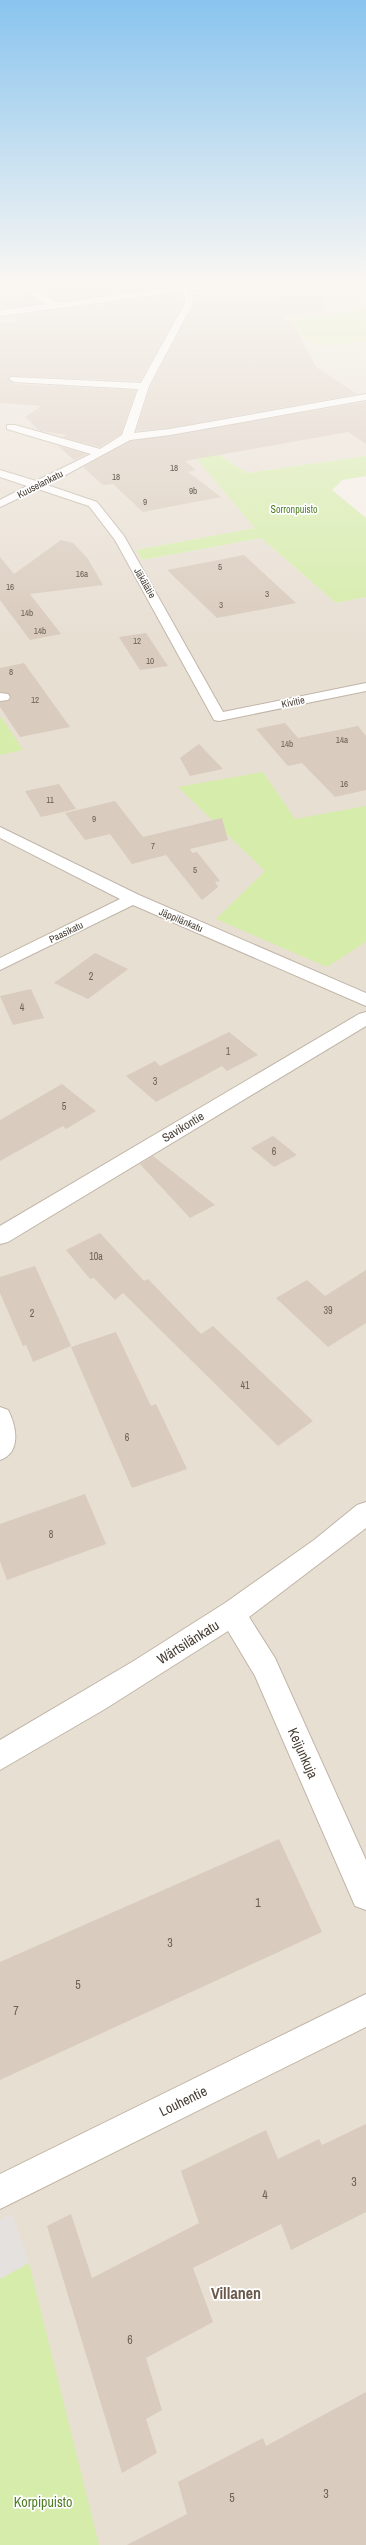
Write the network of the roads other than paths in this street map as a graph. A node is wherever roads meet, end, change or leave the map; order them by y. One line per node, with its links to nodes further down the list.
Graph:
1 (139, 401): 4 (street)
2 (345, 401): 4 (street)
3 (10, 427): 5 (street)
4 (126, 437): 5 (street, Kuuselankatu)
5 (100, 453): 7 (street, Kuuselankatu)
6 (0, 473): 7 (street, Jäkälätie)
7 (39, 484): 8 (street, Kuuselankatu); 10 (street, Jäkälätie)
8 (0, 504)
9 (366, 687): 10 (street, Kivitie)
10 (219, 717)
11 (0, 832): 12 (street, Jäppilänkatu)
12 (133, 899): 13 (street, Paasikatu); 14 (street, Jäppilänkatu)
13 (0, 965)
14 (366, 1000)
15 (366, 1018): 16 (street, Savikontie)
16 (0, 1236)
17 (0, 1417): 18 (street)
18 (0, 1450)
19 (366, 1513): 20 (street, Wärtsilänkatu)
20 (233, 1614): 21 (street, Wärtsilänkatu); 22 (street, Keijunkuja)
21 (0, 1756)
22 (366, 1895)
23 (366, 2010): 24 (street, Louhentie)
24 (0, 2192)

